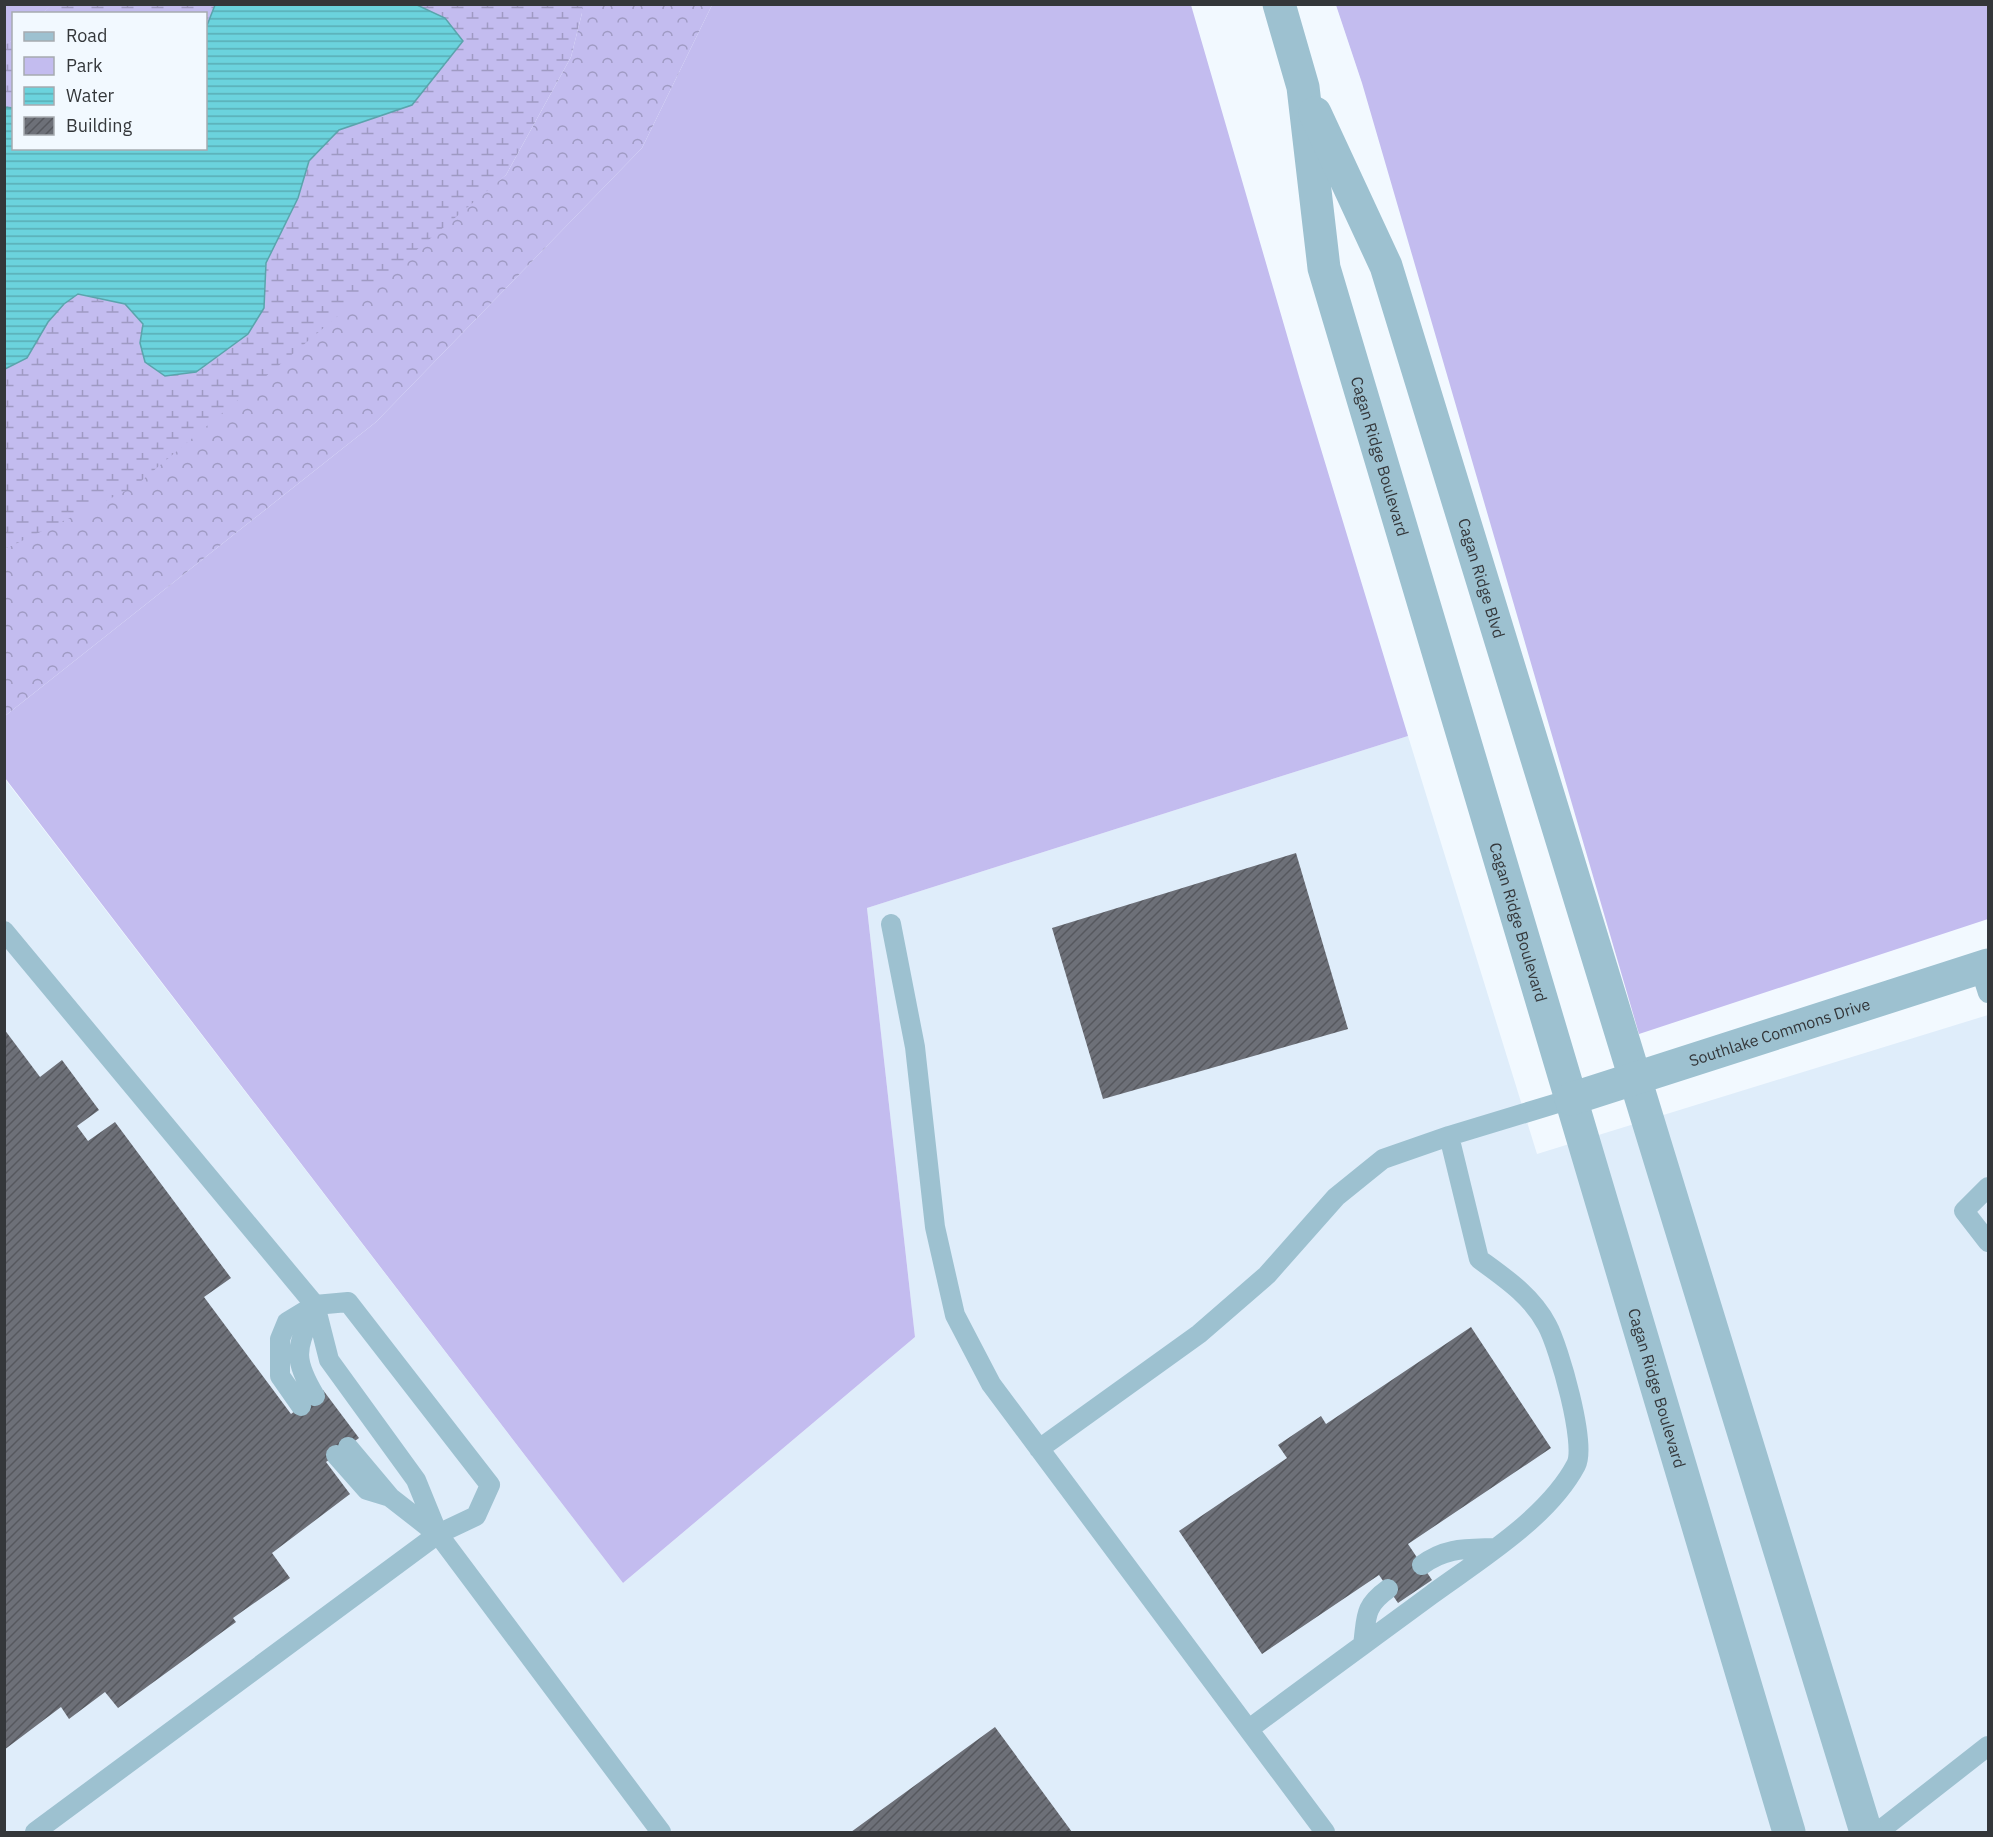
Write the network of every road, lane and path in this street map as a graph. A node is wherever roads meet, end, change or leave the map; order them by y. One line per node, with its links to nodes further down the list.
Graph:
1 (1279, 4): 2 (street, Cagan Ridge Boulevard)
2 (1303, 87): 6 (street, Cagan Ridge Blvd); 7 (street, Cagan Ridge Boulevard)
3 (891, 924): 13 (lane)
4 (4, 931): 11 (lane)
5 (1986, 975): 6 (street, Southlake Commons Drive)
6 (1634, 1078): 7 (street, Southlake Commons Drive); 26 (street)
7 (1571, 1099): 8 (lane); 25 (street, Cagan Ridge Boulevard)
8 (1449, 1136): 13 (lane); 16 (lane)
9 (1989, 1187): 10 (lane)
10 (1989, 1242)
11 (315, 1305): 12 (lane); 15 (lane); 15 (lane)
12 (308, 1401)
13 (1040, 1449): 20 (lane)
14 (342, 1451): 15 (lane)
15 (438, 1534): 22 (lane); 23 (lane)
16 (1495, 1548): 17 (lane); 19 (lane)
17 (1422, 1565)
18 (1388, 1589): 19 (lane)
19 (1363, 1645): 20 (lane)
20 (1249, 1730): 24 (lane)
21 (1989, 1746): 27 (lane)
22 (35, 1833)
23 (661, 1833)
24 (1325, 1833)
25 (1789, 1833)
26 (1866, 1833)
27 (1878, 1833)

